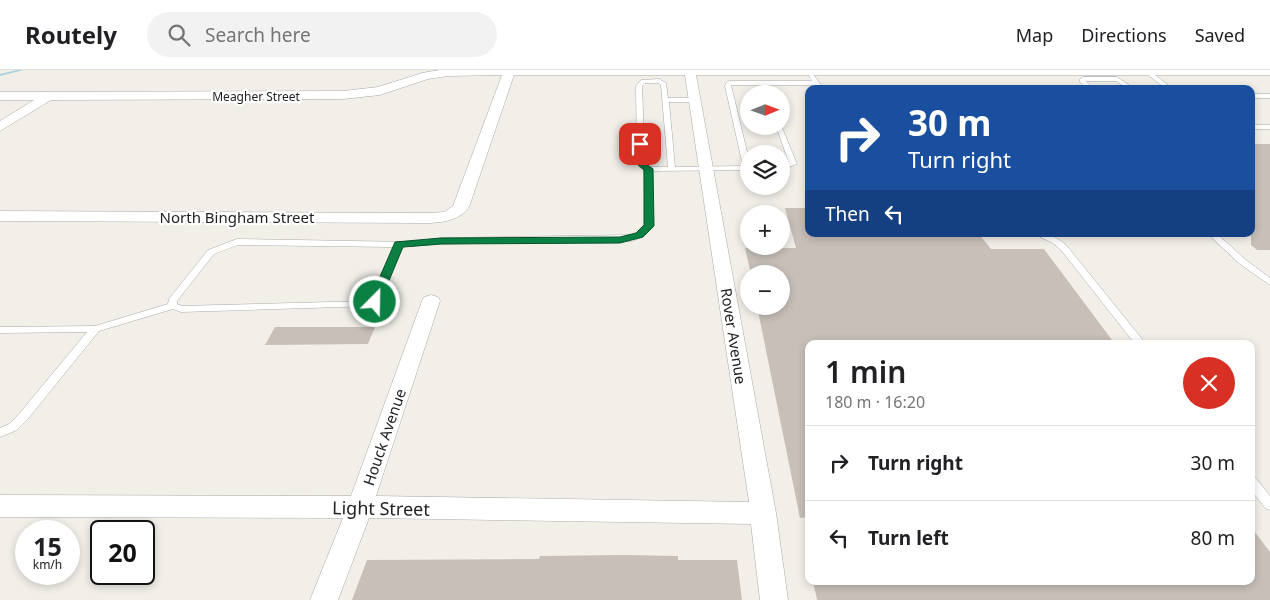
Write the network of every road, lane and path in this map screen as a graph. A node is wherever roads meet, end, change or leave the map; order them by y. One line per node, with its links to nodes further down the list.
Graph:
1 (955, 70): 2 (street, Meagher Street); 3 (street, Meagher Street)
2 (808, 71): 6 (street, Meagher Street); 8 (lane)
3 (1143, 71): 4 (street, Meagher Street); 12 (lane)
4 (1270, 71)
5 (509, 72): 6 (street, Meagher Street); 14 (street, Meagher Street); 27 (street, North Bingham Street)
6 (690, 72): 18 (street, Rover Avenue)
7 (764, 82): 8 (lane); 9 (lane); 22 (lane)
8 (816, 83)
9 (765, 85)
10 (1086, 85): 11 (lane)
11 (1126, 85)
12 (1164, 85)
13 (0, 96): 14 (street, Meagher Street)
14 (48, 96): 19 (street)
15 (1255, 96): 16 (lane)
16 (1270, 96)
17 (665, 100): 18 (lane); 24 (lane); 25 (lane)
18 (695, 100): 26 (street, Rover Avenue)
19 (0, 126)
20 (1255, 126): 21 (lane)
21 (1270, 127)
22 (742, 145)
23 (740, 168): 26 (lane)
24 (648, 169): 25 (lane); 30 (lane)
25 (672, 169): 26 (lane)
26 (706, 169): 42 (street, Rover Avenue)
27 (0, 216)
28 (1046, 237): 36 (lane)
29 (1215, 237): 31 (lane)
30 (399, 244): 33 (lane); 33 (lane)
31 (1270, 282)
32 (431, 301): 41 (street, Houck Avenue)
33 (173, 306): 34 (lane)
34 (96, 329): 35 (lane); 37 (lane)
35 (0, 330)
36 (1138, 340)
37 (0, 433)
38 (1255, 486): 39 (lane)
39 (1270, 504)
40 (0, 506): 41 (street, Light Street)
41 (360, 507): 42 (street, Light Street); 43 (street, Houck Avenue)
42 (763, 513): 44 (street, Rover Avenue)
43 (324, 600)
44 (774, 600)

